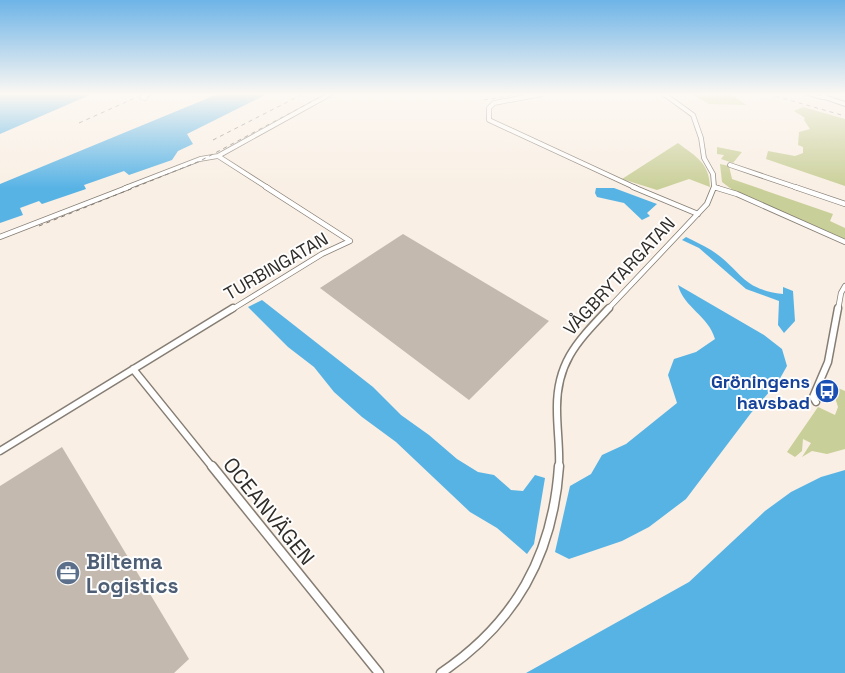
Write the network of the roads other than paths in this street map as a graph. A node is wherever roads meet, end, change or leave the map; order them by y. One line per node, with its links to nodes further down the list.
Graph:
1 (273, 125): 4 (street)
2 (499, 125): 8 (street)
3 (696, 125): 6 (street)
4 (218, 156): 9 (street); 12 (street, TURBINGATAN)
5 (730, 165): 7 (street)
6 (714, 187): 8 (street, VÅGBRYTARGATAN); 10 (street)
7 (845, 204)
8 (698, 214): 16 (street, VÅGBRYTARGATAN)
9 (0, 237)
10 (845, 242)
11 (845, 286): 13 (street)
12 (133, 369): 14 (street, TURBINGATAN); 15 (street, OCEANVÄGEN)
13 (816, 402)
14 (0, 451)
15 (379, 673)
16 (441, 673)

